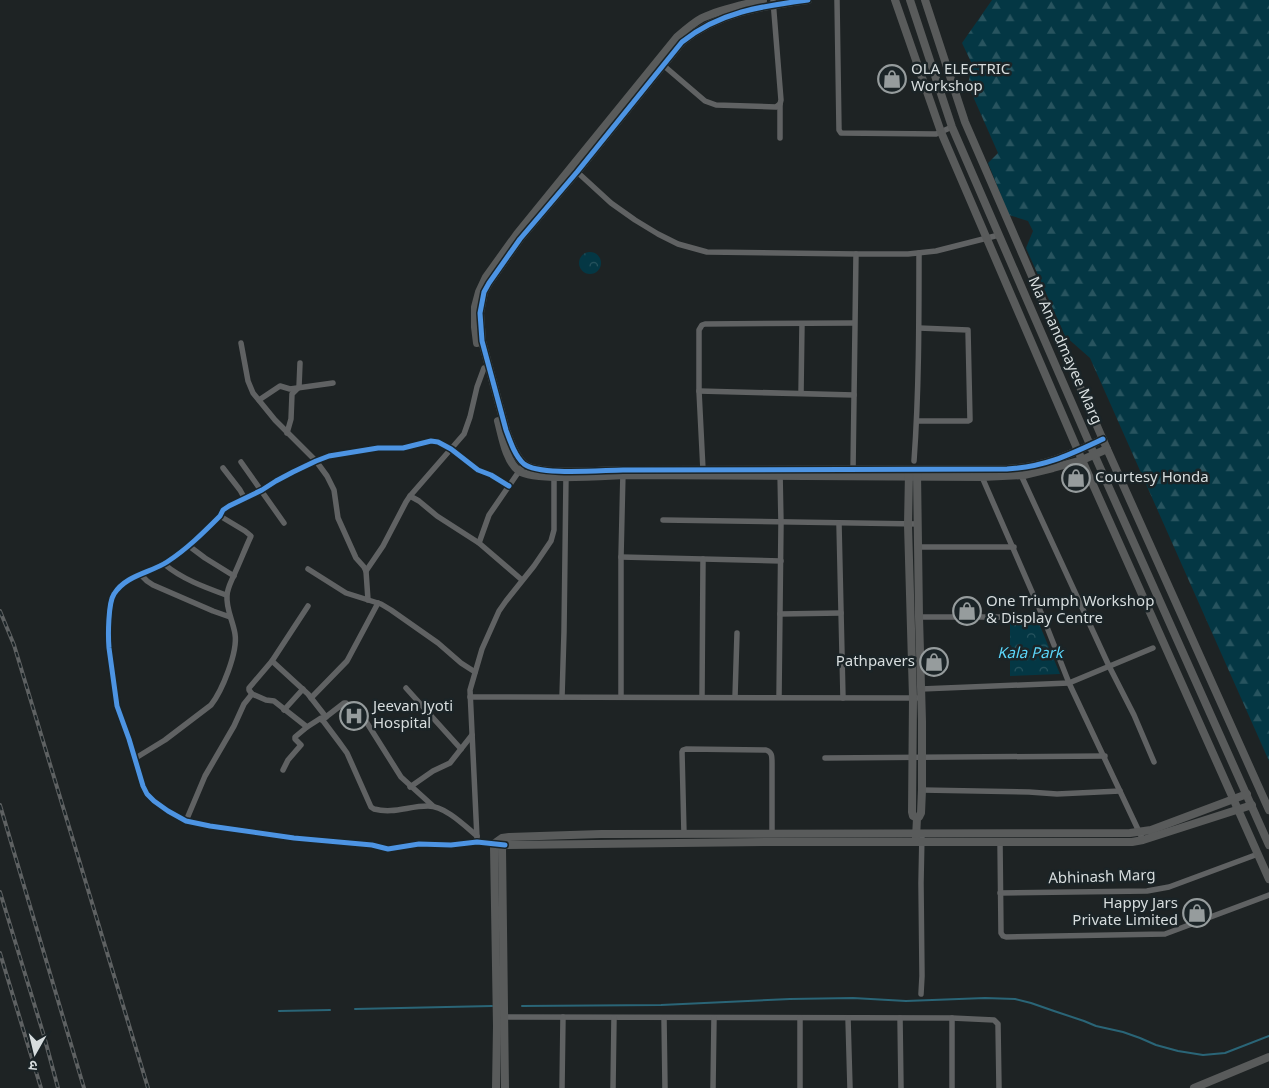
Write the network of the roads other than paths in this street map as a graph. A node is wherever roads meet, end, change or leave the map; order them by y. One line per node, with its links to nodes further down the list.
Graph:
1 (763, 0): 13 (street)
2 (808, 0): 7 (street)
3 (837, 0): 11 (street)
4 (895, 0): 11 (street)
5 (910, 0): 10 (street, Ma Anandmayee Marg)
6 (925, 0): 33 (street, Ma Anandmayee Marg)
7 (773, 2): 8 (street); 9 (street)
8 (663, 65): 9 (street); 13 (street)
9 (780, 104): 12 (street)
10 (952, 127): 11 (street); 14 (street, Ma Anandmayee Marg)
11 (941, 132): 15 (street)
12 (780, 138)
13 (574, 170): 17 (street); 18 (street)
14 (999, 235): 15 (street); 34 (street, Ma Anandmayee Marg)
15 (987, 239): 16 (street); 37 (street)
16 (919, 253): 17 (street); 21 (street)
17 (856, 254): 19 (street)
18 (477, 320): 24 (street); 42 (street)
19 (854, 323): 20 (street); 29 (street)
20 (802, 324): 27 (street); 28 (street)
21 (919, 328): 31 (street); 31 (street)
22 (241, 343): 30 (street)
23 (300, 363): 26 (street)
24 (484, 368): 35 (street); 46 (street)
25 (333, 383): 26 (street)
26 (297, 389): 30 (street); 32 (street)
27 (699, 391): 28 (street); 44 (street)
28 (801, 393): 29 (street)
29 (854, 395): 45 (street)
30 (258, 400): 32 (street)
31 (917, 421): 49 (street)
32 (288, 432): 39 (street)
33 (1103, 440): 34 (street); 36 (street, Ma Anandmayee Marg)
34 (1090, 445): 37 (street); 38 (street, Ma Anandmayee Marg)
35 (450, 449): 39 (street); 54 (street); 56 (street)
36 (1107, 449): 38 (street); 126 (street, Ma Anandmayee Marg)
37 (1078, 451): 40 (street); 49 (street)
38 (1094, 454): 40 (street); 121 (street, Ma Anandmayee Marg)
39 (316, 460): 55 (street); 74 (street)
40 (1082, 460): 51 (street); 122 (street)
41 (241, 462): 55 (street)
42 (524, 464): 46 (street); 50 (street)
43 (223, 468): 57 (street)
44 (703, 470): 47 (street); 48 (street)
45 (853, 470): 48 (street); 49 (street)
46 (519, 471): 50 (street); 54 (street)
47 (623, 472): 48 (street); 50 (street); 52 (street); 69 (street)
48 (780, 473): 49 (street); 60 (street)
49 (913, 473): 53 (street); 63 (street); 64 (street)
50 (554, 474): 52 (street); 77 (street)
51 (1021, 475): 53 (street); 90 (street)
52 (566, 477): 98 (street)
53 (982, 477): 68 (street)
54 (508, 486): 65 (street)
55 (262, 490): 57 (street); 61 (street)
56 (410, 496): 65 (street); 74 (street)
57 (245, 499): 58 (street)
58 (220, 516): 66 (street); 76 (street)
59 (664, 520): 60 (street)
60 (781, 522): 62 (street); 71 (street)
61 (284, 523)
62 (839, 524): 64 (street); 82 (street)
63 (918, 524): 64 (street); 67 (street)
64 (908, 525): 105 (street)
65 (479, 543): 77 (street)
66 (189, 546): 72 (street); 76 (street)
67 (918, 547): 68 (street); 85 (street)
68 (1014, 548): 86 (street)
69 (621, 556): 70 (street); 99 (street)
70 (703, 559): 71 (street); 100 (street)
71 (781, 562): 83 (street)
72 (164, 564): 75 (street); 78 (street)
73 (308, 569): 79 (street)
74 (366, 571): 79 (street)
75 (140, 574): 84 (street); 114 (street)
76 (234, 576): 78 (street)
77 (522, 580): 91 (street)
78 (226, 595): 84 (street)
79 (368, 600): 80 (street)
80 (378, 603): 91 (street); 102 (street)
81 (308, 606): 89 (street)
82 (841, 613): 83 (street); 104 (street)
83 (780, 614): 103 (street)
84 (230, 617): 114 (street)
85 (919, 617): 86 (street); 95 (street)
86 (1044, 617): 92 (street)
87 (737, 633): 101 (street)
88 (1153, 648): 90 (street)
89 (272, 661): 94 (street); 96 (street)
90 (1109, 666): 92 (street); 116 (street)
91 (475, 672): 97 (street)
92 (1069, 683): 95 (street); 111 (street)
93 (406, 688): 110 (street)
94 (303, 689): 102 (street); 106 (street)
95 (922, 689): 105 (street)
96 (252, 694): 106 (street); 128 (street)
97 (470, 697): 98 (street); 109 (street)
98 (562, 697): 99 (street)
99 (621, 697): 100 (street)
100 (702, 697): 101 (street)
101 (735, 697): 103 (street)
102 (311, 698): 107 (street)
103 (779, 698): 104 (street)
104 (843, 698): 105 (street)
105 (917, 698): 112 (street); 113 (street)
106 (284, 710): 108 (street)
107 (324, 719): 108 (street); 118 (street); 124 (street)
108 (307, 726): 117 (street)
109 (472, 735): 110 (street); 133 (street)
110 (461, 749): 118 (street)
111 (1105, 756): 113 (street); 120 (street)
112 (913, 757): 113 (street); 115 (street); 127 (street)
113 (922, 757): 119 (street)
114 (134, 758): 128 (street)
115 (825, 758)
116 (1154, 762)
117 (283, 770)
118 (410, 787): 124 (street)
119 (922, 790): 120 (street); 127 (street)
120 (1120, 791): 129 (street)
121 (1246, 794): 122 (street); 123 (street, Ma Anandmayee Marg)
122 (1234, 799): 125 (street); 129 (street)
123 (1252, 805): 125 (street); 138 (street, Ma Anandmayee Marg)
124 (433, 806): 133 (street)
125 (1239, 809): 134 (street); 139 (street)
126 (1269, 810)
127 (917, 818): 132 (street)
128 (186, 821): 133 (street)
129 (1139, 832): 132 (street); 134 (street)
130 (684, 834): 131 (street); 131 (street); 136 (street)
131 (772, 834): 132 (street)
132 (919, 837): 135 (street); 137 (street); 143 (street)
133 (477, 839): 136 (street)
134 (1143, 840): 135 (street)
135 (1000, 842): 141 (street)
136 (494, 845): 137 (street); 155 (street)
137 (505, 845): 144 (street)
138 (1269, 845)
139 (1258, 854): 140 (street); 141 (street, Abhinash Marg)
140 (1269, 879)
141 (1000, 893): 142 (street)
142 (1269, 895)
143 (921, 994)
144 (504, 1017): 145 (street); 156 (street)
145 (563, 1018): 146 (street); 157 (street)
146 (614, 1018): 147 (street); 158 (street)
147 (664, 1018): 148 (street); 159 (street)
148 (714, 1018): 149 (street); 160 (street)
149 (800, 1018): 150 (street); 161 (street)
150 (848, 1018): 151 (street); 162 (street)
151 (900, 1018): 152 (street); 163 (street)
152 (952, 1018): 164 (street); 165 (street)
153 (1269, 1056): 166 (street)
154 (1269, 1061): 167 (street)
155 (496, 1088)
156 (505, 1088)
157 (562, 1088)
158 (613, 1088)
159 (665, 1088)
160 (713, 1088)
161 (800, 1088)
162 (850, 1088)
163 (902, 1088)
164 (952, 1088)
165 (998, 1088)
166 (1194, 1088)
167 (1206, 1088)

